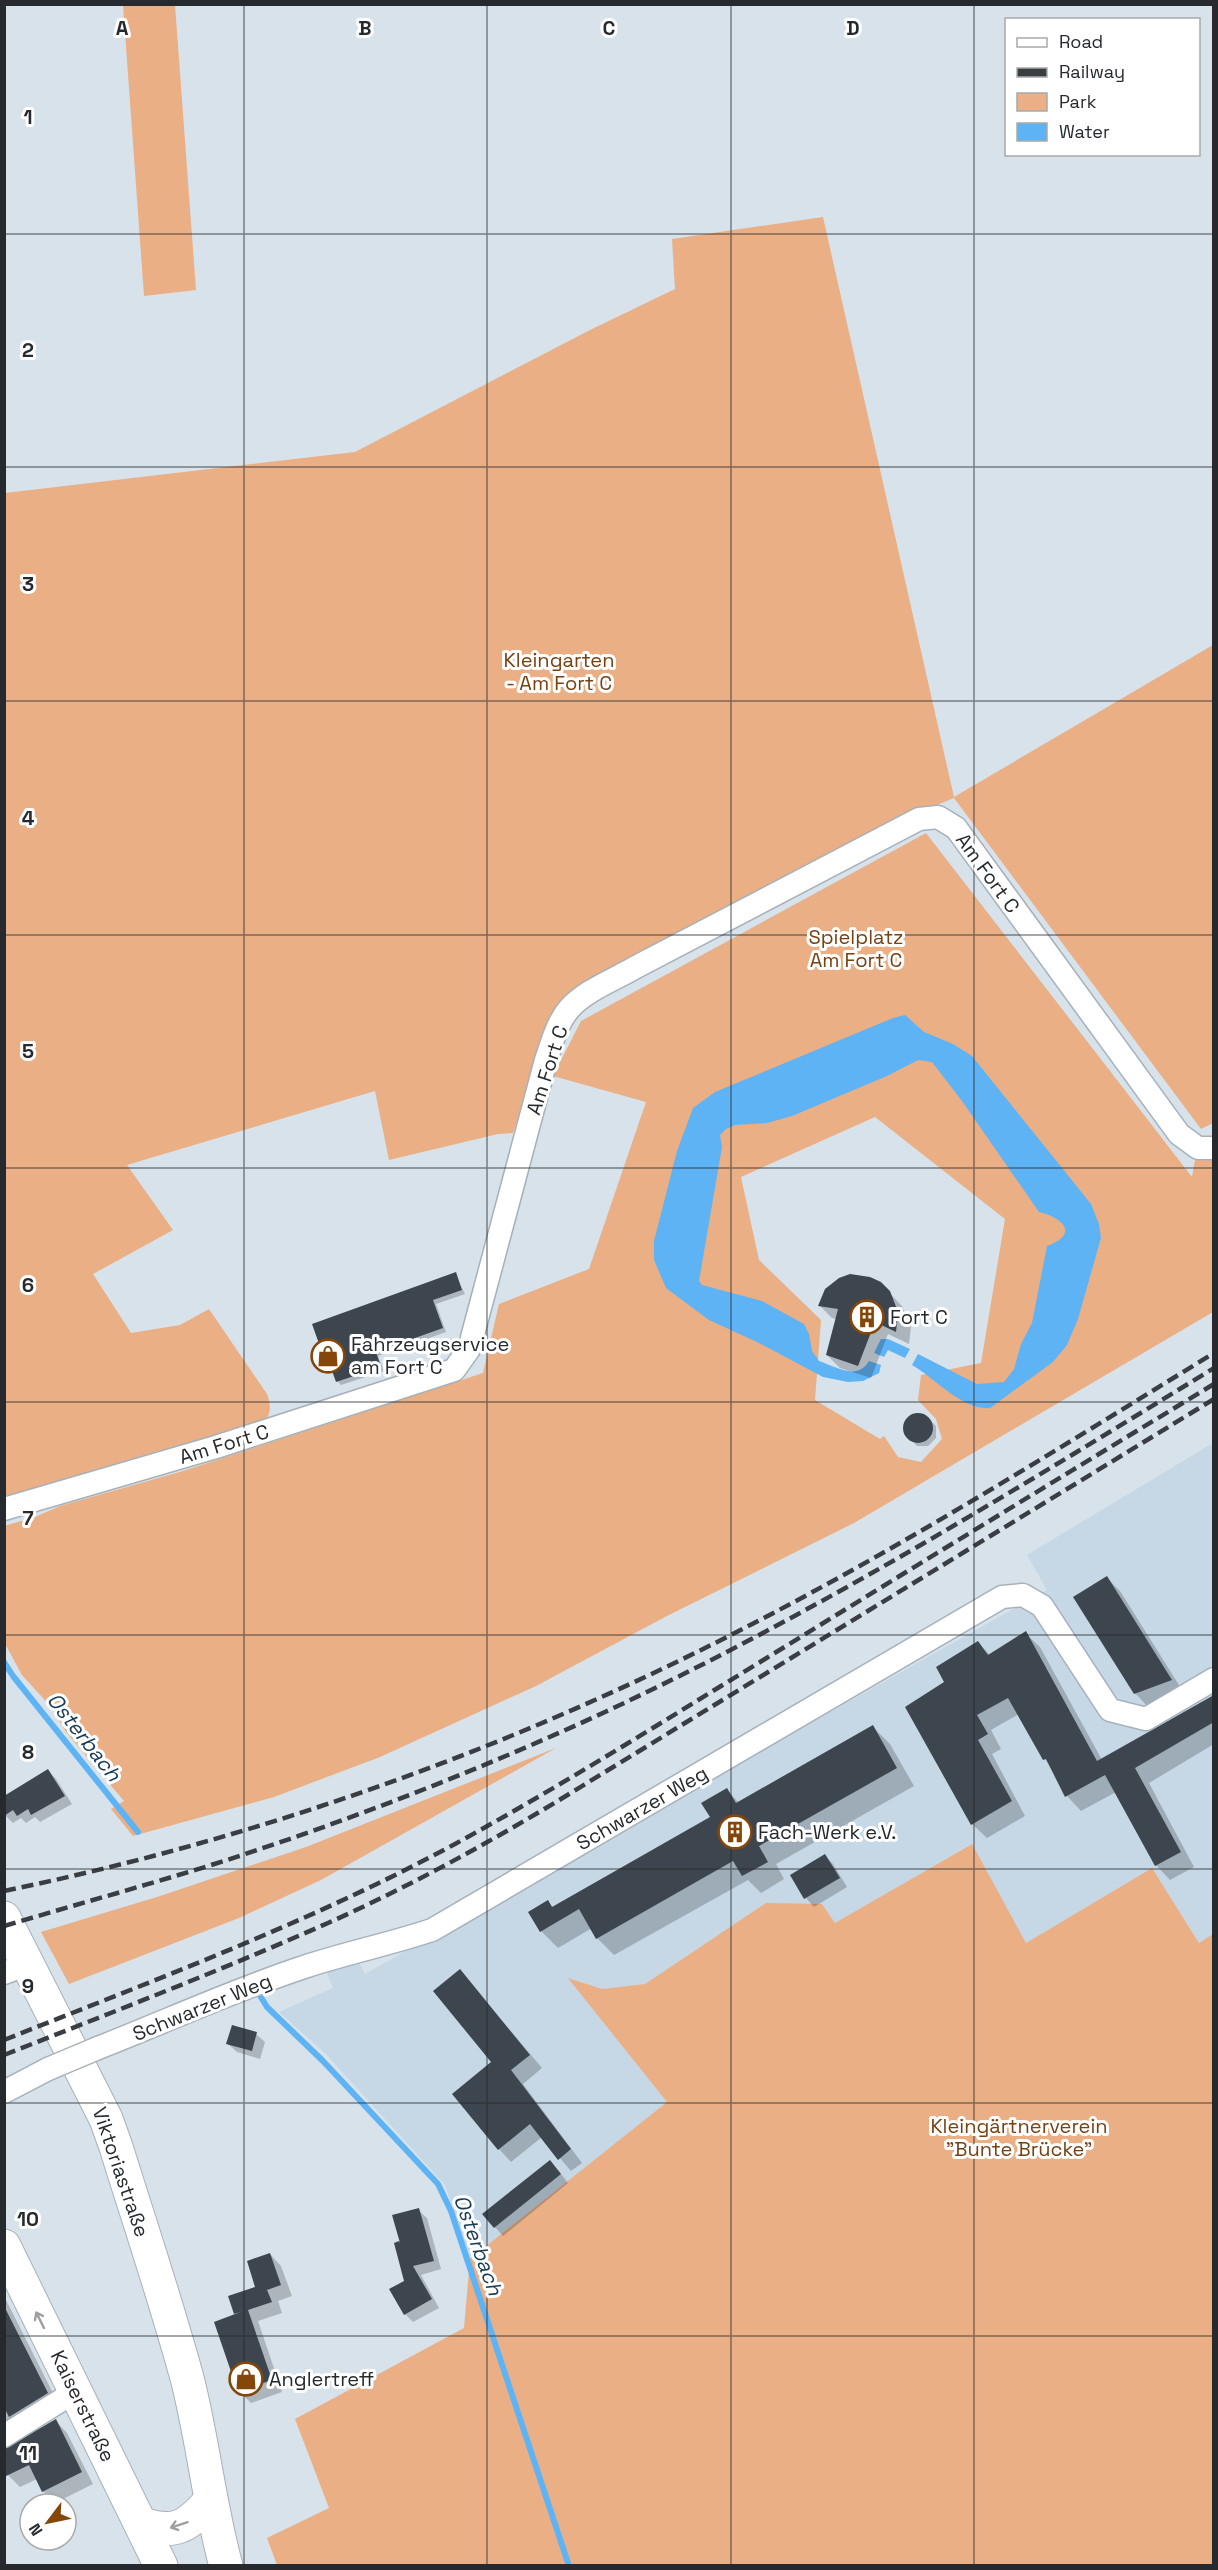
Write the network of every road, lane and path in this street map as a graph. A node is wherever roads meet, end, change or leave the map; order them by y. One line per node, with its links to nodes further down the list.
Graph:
1 (1214, 1148): 2 (street, Am Fort C)
2 (4, 1509)
3 (1214, 1678): 6 (street, Schwarzer Weg, bridge)
4 (4, 1918): 5 (main road, Viktoriastraße)
5 (16, 1968): 10 (main road, Viktoriastraße)
6 (4, 2092)
7 (4, 2246): 8 (main road, Kaiserstraße, one-way to 7)
8 (76, 2391): 9 (street); 12 (main road, Kaiserstraße)
9 (4, 2436)
10 (201, 2439): 11 (main road, Viktoriastraße); 15 (main road, Viktoriastraße)
11 (210, 2500): 12 (main road, one-way to 12); 14 (main road, Viktoriastraße)
12 (140, 2523): 13 (main road, Kaiserstraße)
13 (161, 2565)
14 (226, 2565)
15 (250, 2565)

